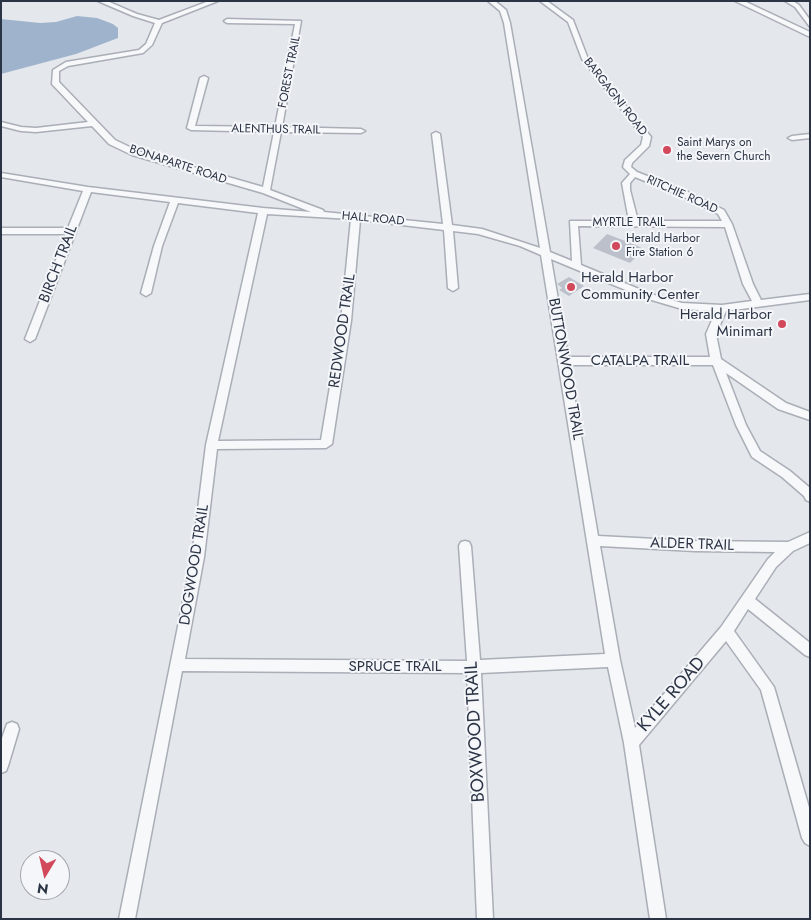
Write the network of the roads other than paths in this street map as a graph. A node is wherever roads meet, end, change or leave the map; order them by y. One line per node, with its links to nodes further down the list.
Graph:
1 (101, 1): 8 (street)
2 (215, 1): 8 (street)
3 (491, 1): 32 (street, BUTTONWOOD TRAIL)
4 (544, 1): 19 (street, BARGAGNI ROAD)
5 (738, 1): 10 (street)
6 (788, 1): 9 (street)
7 (227, 21): 14 (street, FOREST TRAIL)
8 (158, 22): 12 (street, BONAPARTE ROAD)
9 (810, 25)
10 (810, 35)
11 (204, 78): 14 (street, ALENTHUS TRAIL)
12 (95, 123): 13 (street); 22 (street, BONAPARTE ROAD)
13 (1, 124)
14 (278, 131): 15 (street, ALENTHUS TRAIL); 22 (street, FOREST TRAIL)
15 (361, 131)
16 (436, 134): 29 (street)
17 (810, 136): 18 (street)
18 (792, 138)
19 (634, 174): 27 (street, BARGAGNI ROAD); 28 (street, RITCHIE ROAD)
20 (1, 175): 21 (street, HALL ROAD)
21 (88, 189): 23 (street, HALL ROAD); 31 (street, BIRCH TRAIL)
22 (266, 191): 25 (street, BONAPARTE ROAD)
23 (175, 200): 24 (street, HALL ROAD); 35 (street)
24 (263, 211): 25 (street, HALL ROAD); 43 (street, DOGWOOD TRAIL)
25 (324, 215): 26 (street, HALL ROAD)
26 (356, 217): 29 (street, HALL ROAD); 43 (street, REDWOOD TRAIL)
27 (634, 223): 28 (street, MYRTLE TRAIL); 33 (street, MYRTLE TRAIL)
28 (728, 224): 37 (street, RITCHIE ROAD)
29 (448, 227): 32 (street, HALL ROAD); 34 (street)
30 (1, 231): 31 (street)
31 (71, 231): 39 (street, BIRCH TRAIL)
32 (546, 253): 33 (street, HALL ROAD); 40 (street, BUTTONWOOD TRAIL)
33 (576, 266): 38 (street, HALL ROAD)
34 (453, 288)
35 (146, 293)
36 (810, 297): 37 (street, HALL ROAD)
37 (758, 304): 38 (street, HALL ROAD)
38 (722, 308): 41 (street)
39 (30, 339)
40 (563, 361): 41 (street, CATALPA TRAIL); 46 (street, BUTTONWOOD TRAIL)
41 (716, 361): 42 (street); 44 (street)
42 (810, 416)
43 (212, 445): 53 (street, DOGWOOD TRAIL)
44 (810, 497)
45 (810, 537): 48 (street, KYLE ROAD)
46 (595, 541): 48 (street, ALDER TRAIL); 52 (street, BUTTONWOOD TRAIL)
47 (465, 546): 54 (street, BOXWOOD TRAIL)
48 (789, 547): 49 (street, KYLE ROAD)
49 (747, 600): 50 (street, KYLE ROAD); 51 (street)
50 (726, 631): 56 (street, KYLE ROAD); 58 (street)
51 (810, 651)
52 (613, 660): 54 (street, SPRUCE TRAIL); 56 (street, BUTTONWOOD TRAIL)
53 (177, 665): 54 (street, SPRUCE TRAIL); 59 (street, DOGWOOD TRAIL)
54 (474, 667): 60 (street, BOXWOOD TRAIL)
55 (12, 730): 57 (street)
56 (630, 743): 61 (street, KYLE ROAD)
57 (1, 766)
58 (810, 838)
59 (127, 919)
60 (485, 919)
61 (658, 919)

